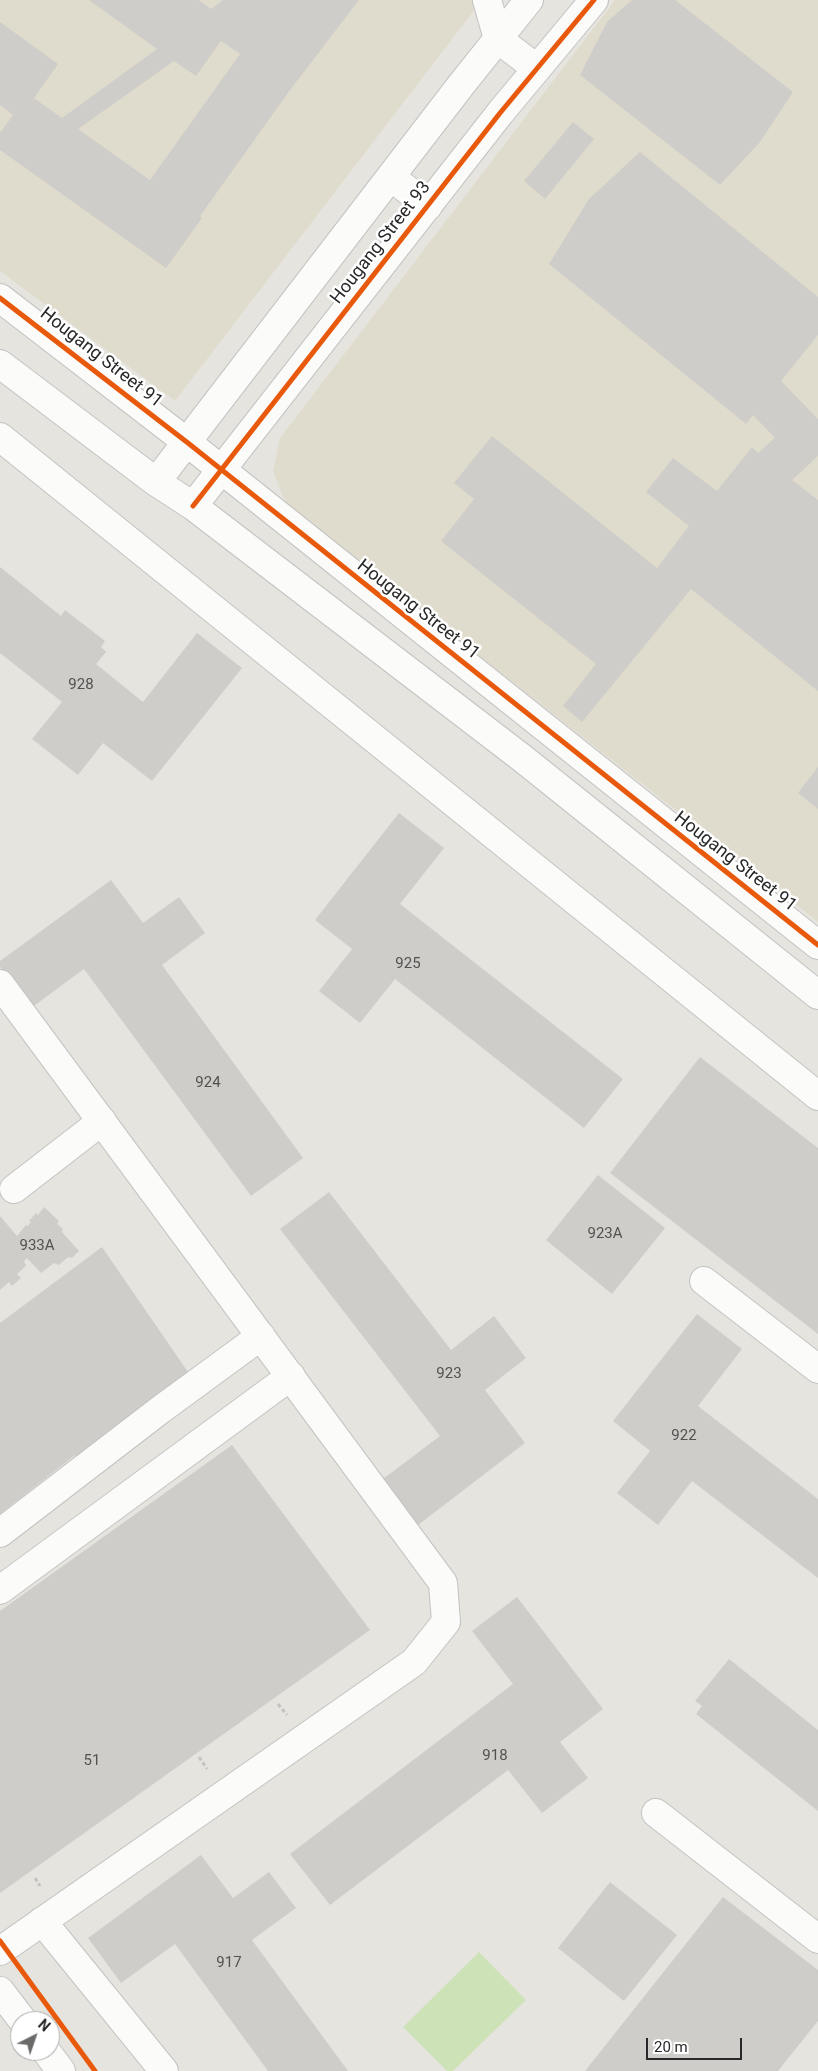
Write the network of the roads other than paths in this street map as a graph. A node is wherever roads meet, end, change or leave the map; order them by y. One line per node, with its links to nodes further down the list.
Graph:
1 (487, 0): 4 (street)
2 (530, 0): 4 (street, Hougang Street 93)
3 (594, 0): 5 (street, Hougang Street 93)
4 (498, 39): 5 (street); 6 (street, Hougang Street 93)
5 (536, 68): 7 (street, Hougang Street 93)
6 (391, 177): 7 (street); 11 (street, Hougang Street 93)
7 (428, 206): 12 (street, Hougang Street 93)
8 (1, 301): 11 (street, Hougang Street 91)
9 (0, 364): 13 (street)
10 (0, 437): 18 (street)
11 (188, 443): 12 (street, Hougang Street 91); 13 (street, Hougang Street 93)
12 (221, 471): 14 (street, Hougang Street 93); 15 (street, Hougang Street 91)
13 (156, 482): 14 (street)
14 (192, 506): 17 (street)
15 (818, 945)
16 (0, 984): 19 (street)
17 (818, 995)
18 (818, 1096)
19 (102, 1121): 20 (street); 22 (street)
20 (14, 1189)
21 (704, 1281): 23 (street)
22 (261, 1336): 24 (street); 25 (street)
23 (818, 1369)
24 (291, 1376): 26 (street); 28 (street)
25 (0, 1533)
26 (1, 1589)
27 (656, 1813): 29 (street)
28 (42, 1921): 30 (street); 33 (street)
29 (818, 1939)
30 (0, 1950)
31 (0, 1991): 32 (street)
32 (15, 2011)
33 (164, 2071)

